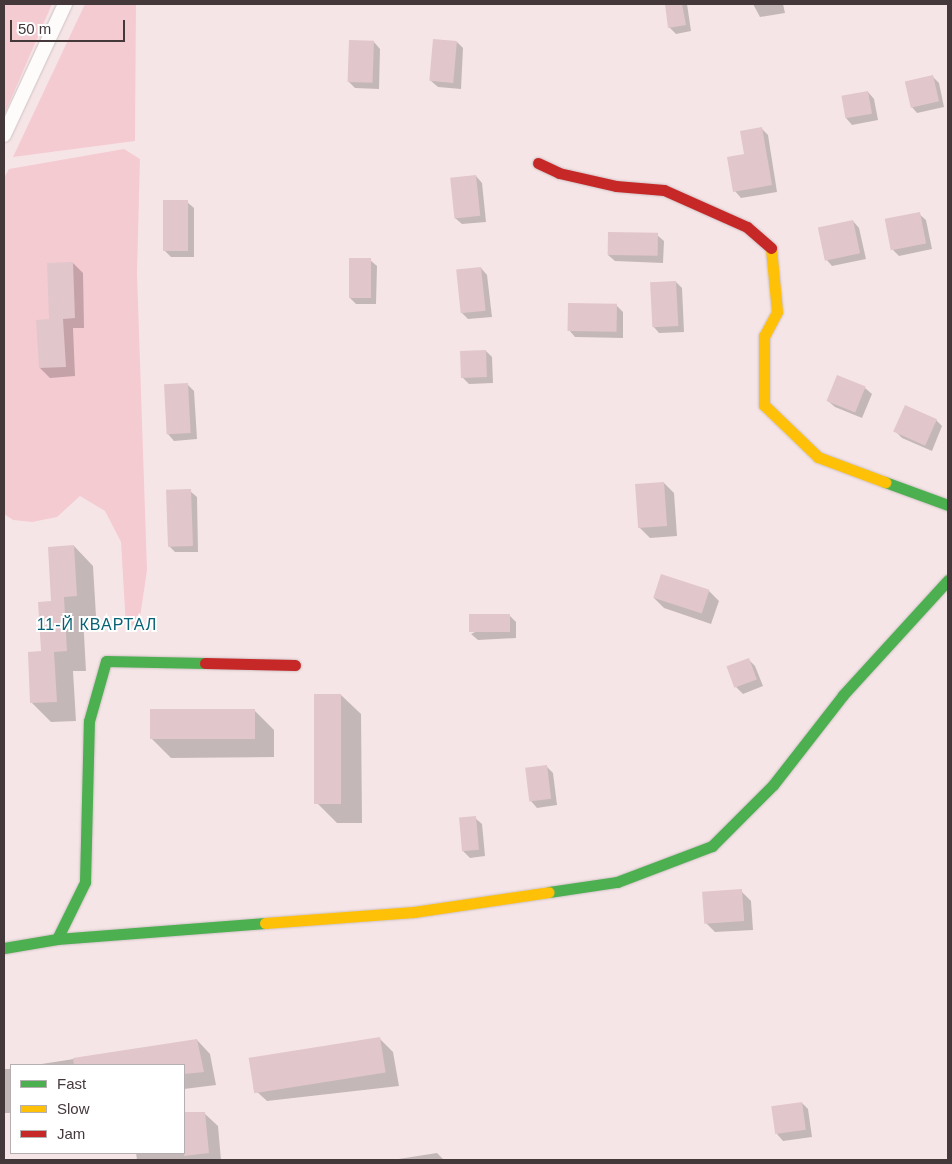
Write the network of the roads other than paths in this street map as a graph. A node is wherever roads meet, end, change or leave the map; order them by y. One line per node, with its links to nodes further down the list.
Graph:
1 (65, 4): 2 (street)
2 (4, 135)
3 (538, 163): 4 (street)
4 (948, 505)
5 (948, 580): 7 (street)
6 (295, 665): 7 (street)
7 (57, 939): 8 (street)
8 (4, 948)

